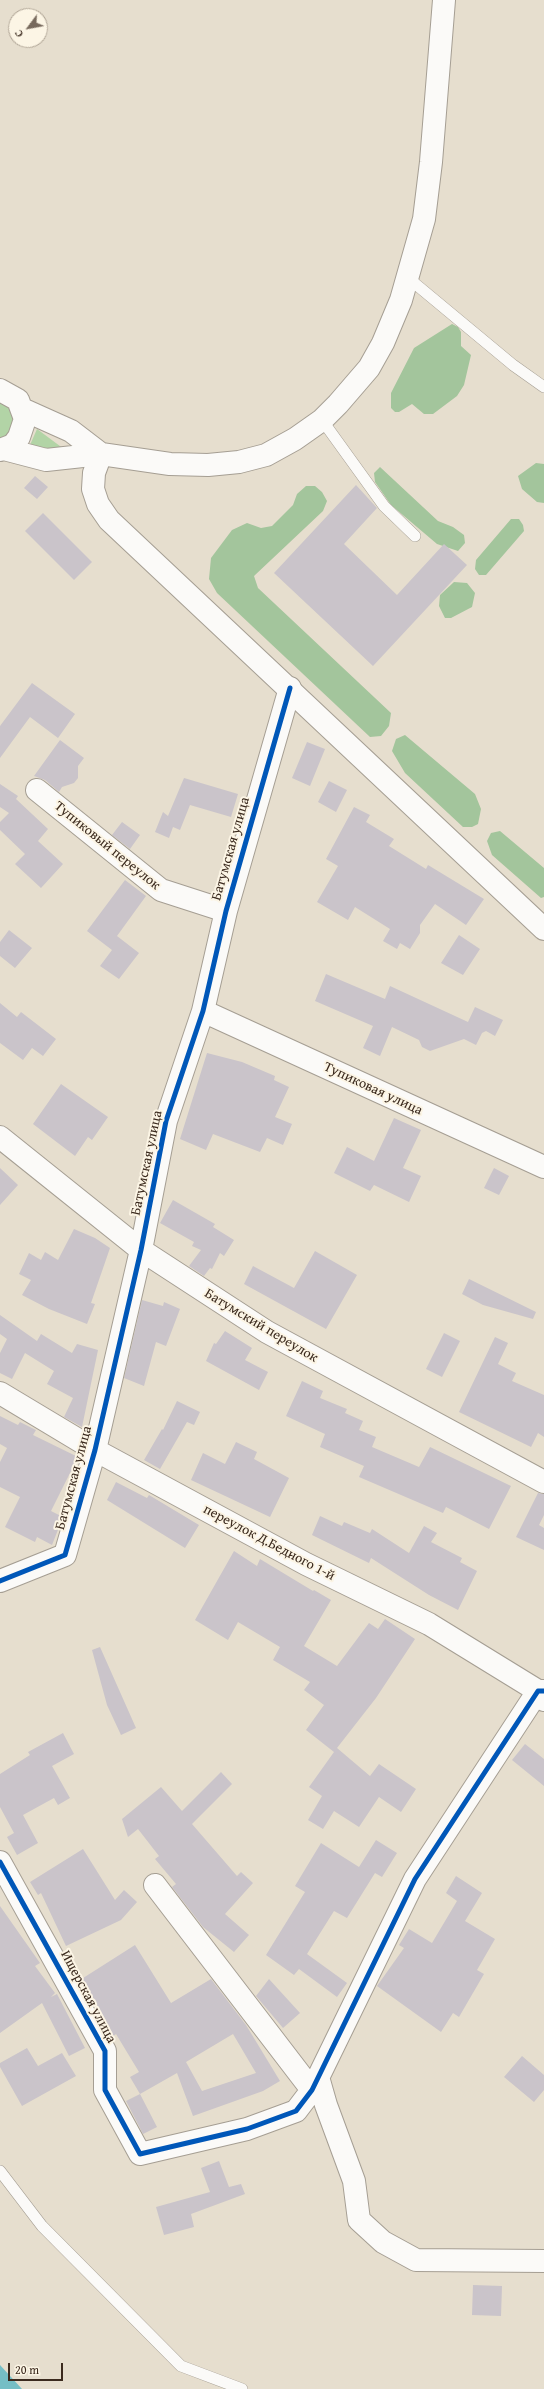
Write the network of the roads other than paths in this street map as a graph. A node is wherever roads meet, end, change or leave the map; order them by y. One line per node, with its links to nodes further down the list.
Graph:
1 (444, 0): 2 (street)
2 (407, 277): 3 (lane); 6 (street)
3 (544, 387)
4 (0, 390): 5 (street)
5 (22, 409): 7 (street); 8 (street)
6 (322, 420): 8 (street); 9 (lane)
7 (2, 450): 8 (street)
8 (101, 454): 10 (street)
9 (414, 536)
10 (290, 688): 12 (street, Батумская улица); 13 (street)
11 (37, 790): 12 (street, Тупиковый переулок)
12 (226, 911): 14 (street, Батумская улица)
13 (544, 929)
14 (203, 1012): 16 (street, Тупиковая улица); 17 (street, Батумская улица)
15 (0, 1137): 17 (street, Батумский переулок)
16 (544, 1167)
17 (141, 1250): 19 (street, Батумская улица); 20 (street, Батумский переулок)
18 (0, 1393): 19 (street, переулок Д.Бедного 1-й)
19 (95, 1450): 21 (street, Батумская улица); 22 (street, переулок Д.Бедного 1-й)
20 (544, 1482)
21 (0, 1581)
22 (542, 1694): 25 (street)
23 (0, 1862): 25 (street, Ищерская улица)
24 (155, 1885): 25 (street)
25 (315, 2083): 27 (street)
26 (0, 2171): 28 (lane)
27 (544, 2261)
28 (242, 2389)

